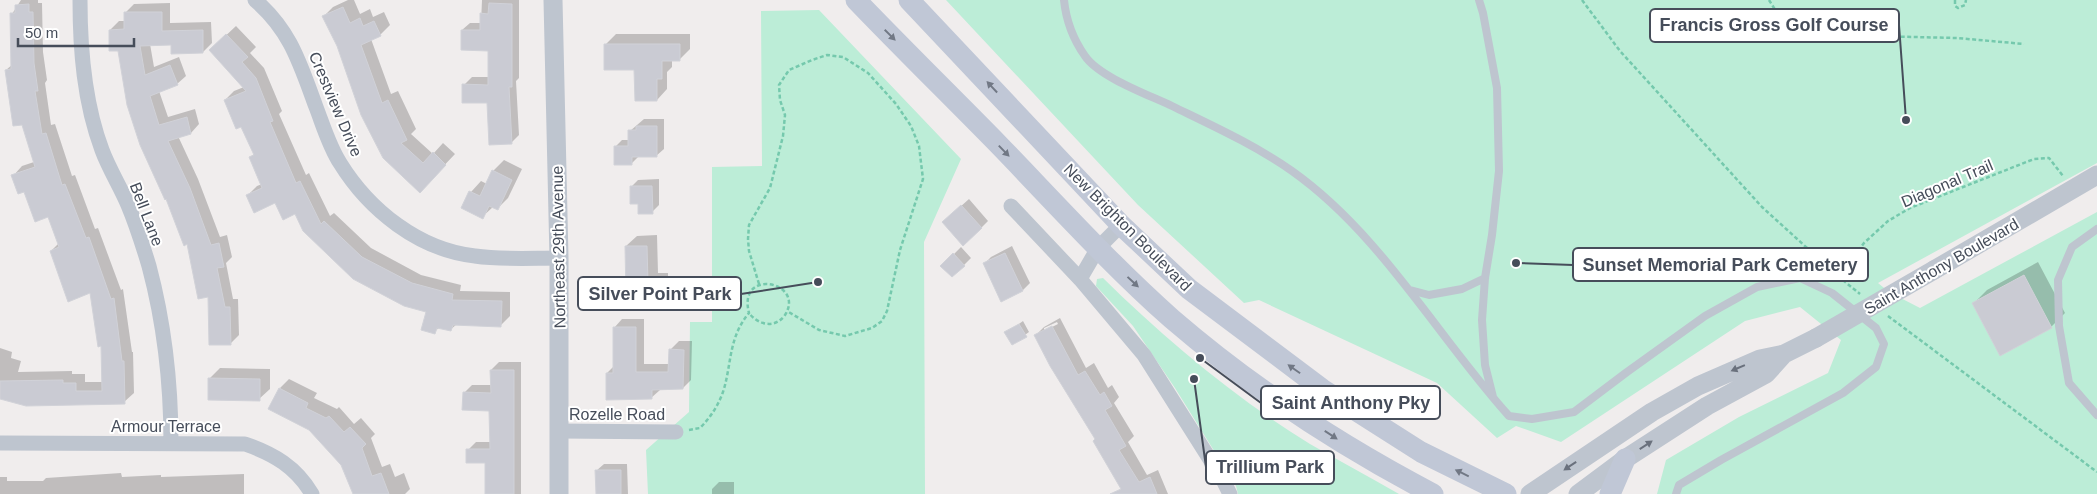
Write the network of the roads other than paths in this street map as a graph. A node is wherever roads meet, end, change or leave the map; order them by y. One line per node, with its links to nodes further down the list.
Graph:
1 (80, 0): 23 (street, Bell Lane)
2 (255, 0): 13 (street, Crestview Drive)
3 (553, 0): 13 (street, Northeast 29th Avenue)
4 (856, 0): 12 (main road, New Brighton Boulevard, one-way to 12)
5 (909, 0): 10 (main road, New Brighton Boulevard, one-way to 5)
6 (1064, 0): 16 (lane)
7 (1479, 0): 14 (lane)
8 (2097, 175): 17 (street, Saint Anthony Boulevard, bridge)
9 (1011, 206): 15 (street)
10 (1121, 225): 12 (street); 29 (main road, New Brighton Boulevard, one-way to 10)
11 (2097, 229): 19 (lane)
12 (1098, 248): 15 (street); 28 (main road, New Brighton Boulevard, one-way to 28)
13 (559, 258): 20 (street, Northeast 29th Avenue)
14 (1485, 278): 16 (lane); 18 (lane)
15 (1080, 279): 27 (street)
16 (1410, 290): 18 (lane)
17 (1784, 354): 24 (street, Saint Anthony Boulevard, one-way to 17); 30 (street, Saint Anthony Boulevard, one-way to 30)
18 (1494, 399): 33 (lane)
19 (2097, 414)
20 (559, 431): 21 (street, Rozelle Road); 26 (street, Northeast 29th Avenue)
21 (676, 432)
22 (0, 443): 23 (street, Armour Terrace)
23 (171, 443): 25 (street, Armour Terrace)
24 (1625, 459): 31 (street, Saint Anthony Boulevard); 32 (main road)
25 (312, 494)
26 (559, 494)
27 (1230, 494)
28 (1433, 494)
29 (1506, 494)
30 (1530, 494)
31 (1578, 494)
32 (1610, 494)
33 (1676, 494)

